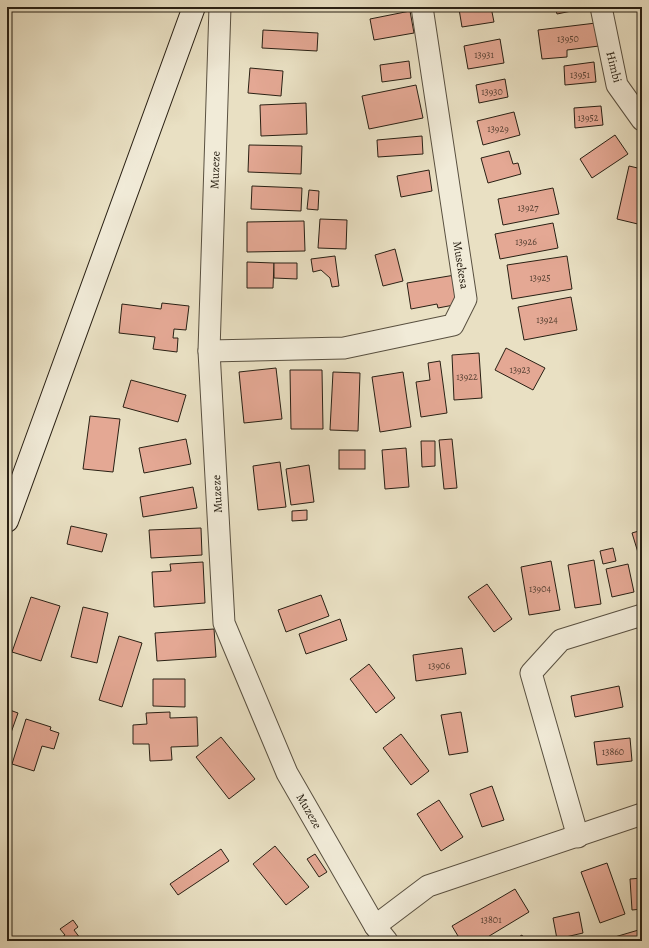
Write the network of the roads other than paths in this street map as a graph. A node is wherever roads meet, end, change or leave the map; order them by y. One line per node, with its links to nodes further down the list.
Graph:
1 (194, 7): 7 (street)
2 (220, 7): 6 (street, Muzeze)
3 (422, 7): 6 (street, Musekesa)
4 (601, 7): 5 (street, Himbi)
5 (642, 120)
6 (209, 351): 11 (street, Muzeze)
7 (7, 521)
8 (642, 615): 10 (street)
9 (642, 814): 10 (street)
10 (578, 837): 11 (street)
11 (381, 934)

